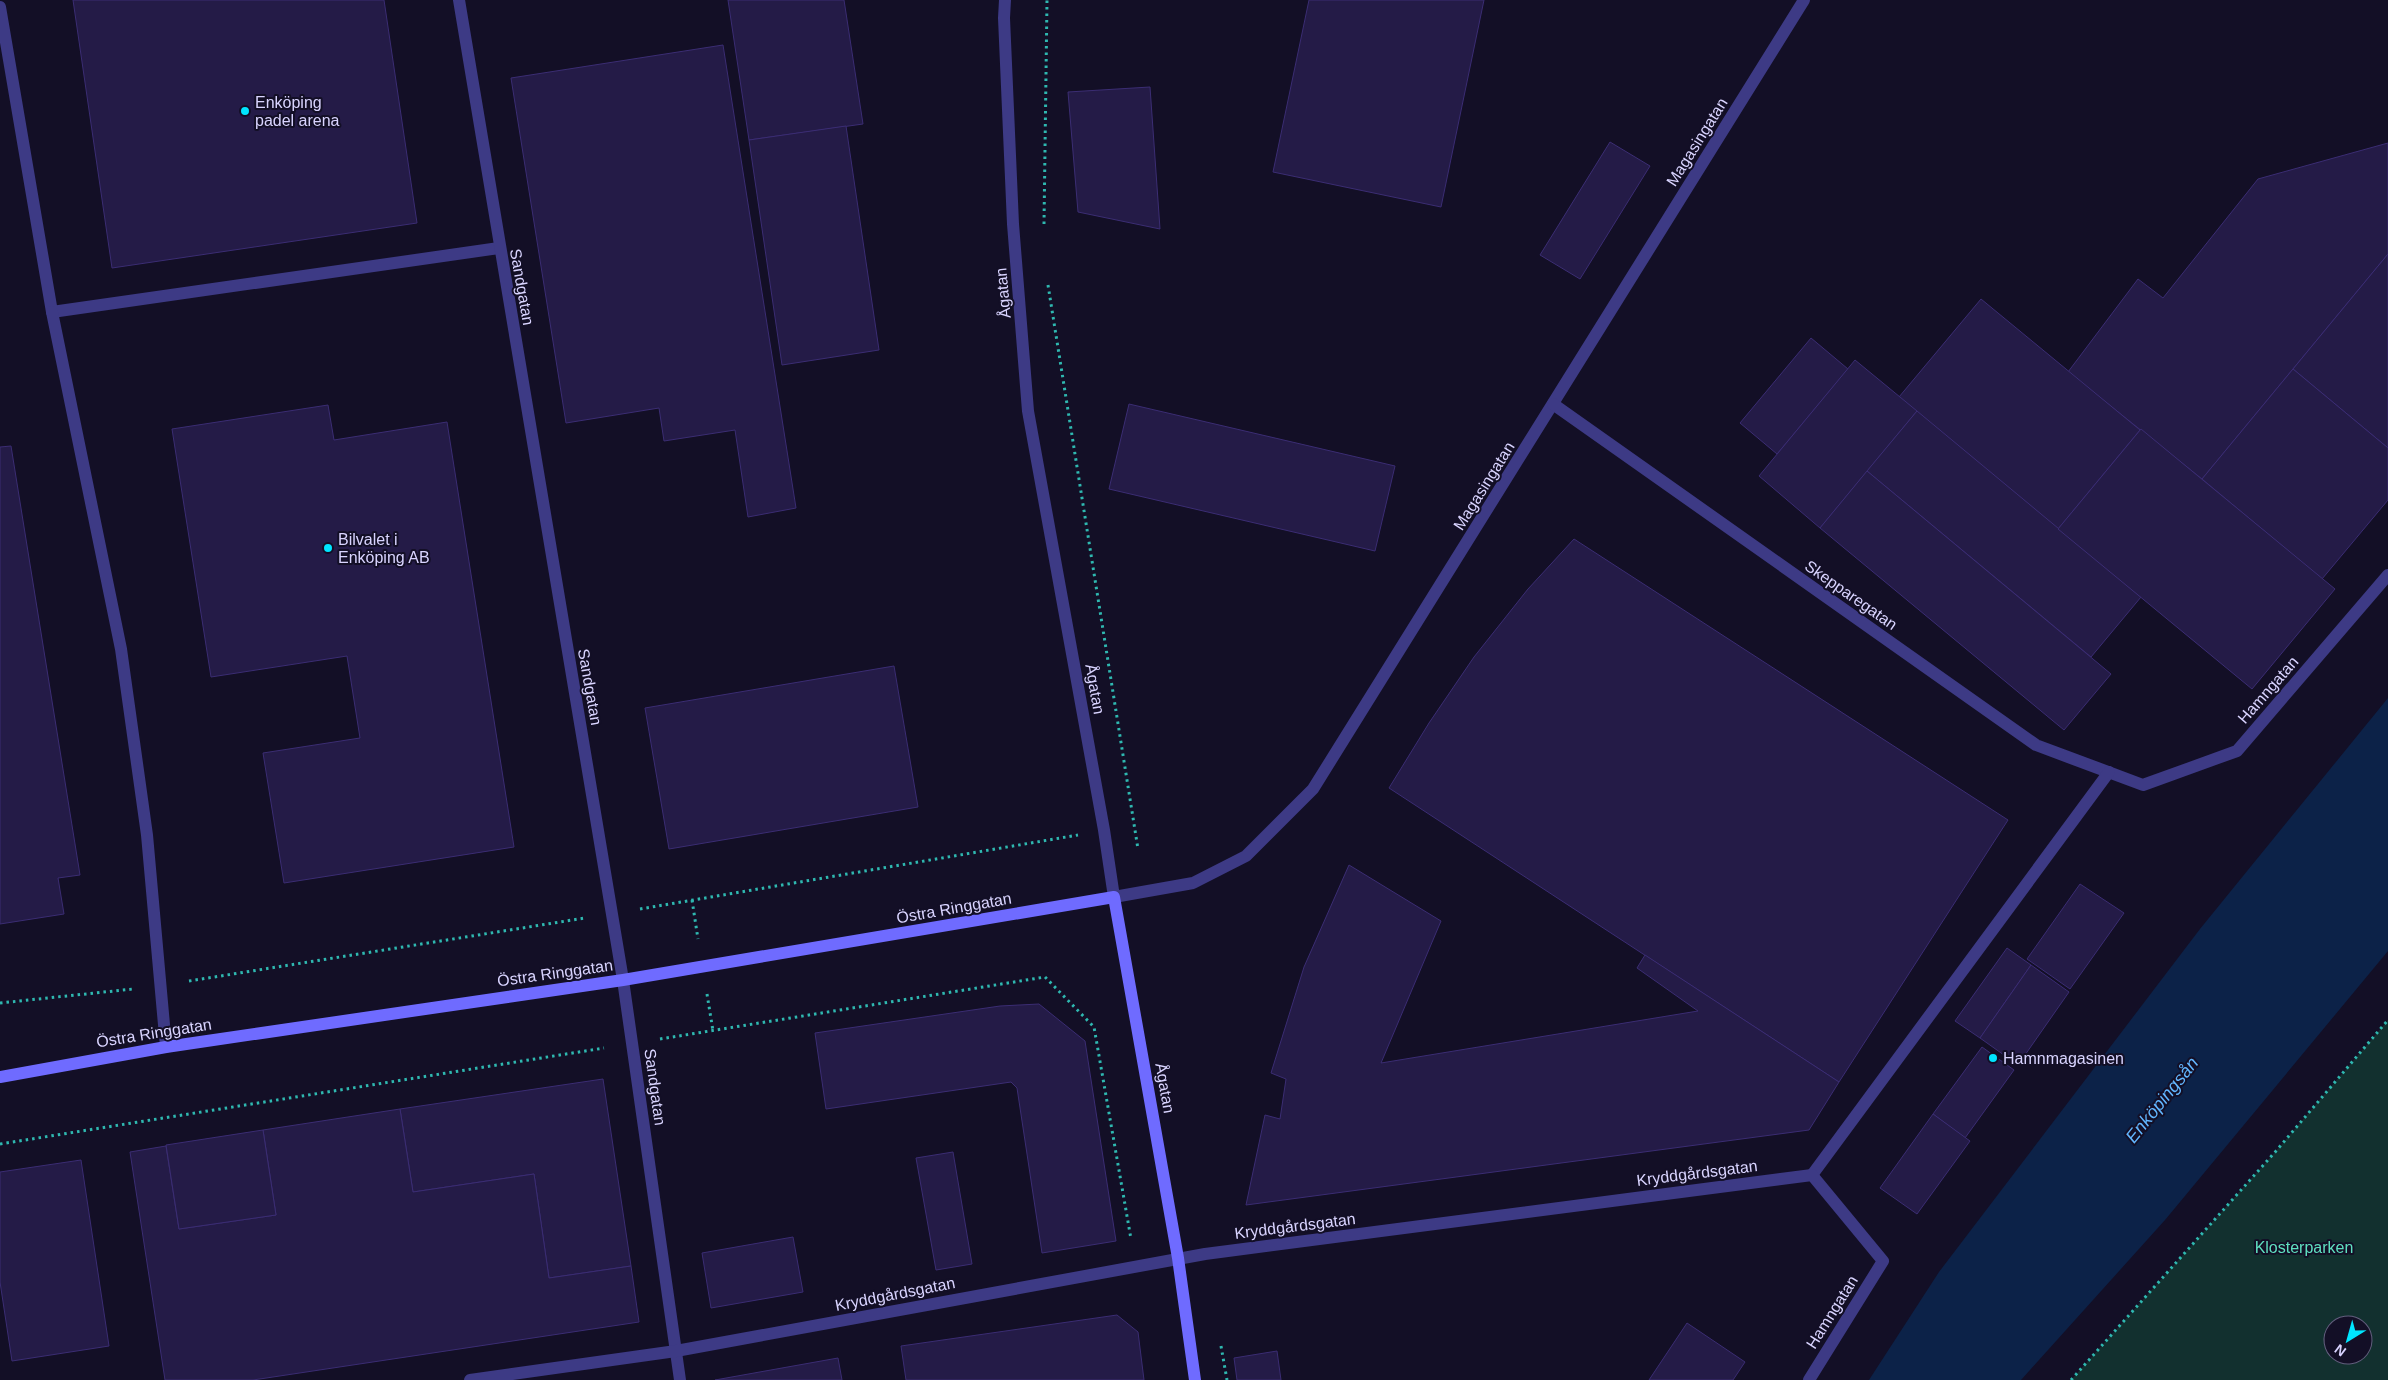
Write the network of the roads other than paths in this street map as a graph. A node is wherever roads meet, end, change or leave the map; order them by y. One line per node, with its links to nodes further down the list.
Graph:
1 (459, 0): 5 (street, Sandgatan)
2 (1005, 0): 11 (street, Ågatan)
3 (1804, 0): 7 (street, Magasingatan)
4 (0, 8): 6 (street)
5 (499, 248): 6 (street); 12 (street, Sandgatan)
6 (52, 312): 13 (street)
7 (1553, 404): 9 (street, Skepparegatan); 11 (street, Magasingatan)
8 (2388, 575): 10 (street, Hamngatan)
9 (2109, 772): 10 (street, Skepparegatan); 15 (street)
10 (2143, 785)
11 (1114, 897): 12 (street, Östra Ringgatan); 16 (street, Ågatan)
12 (623, 980): 13 (street, Östra Ringgatan); 17 (street, Sandgatan)
13 (166, 1047): 14 (street, Östra Ringgatan)
14 (0, 1077)
15 (1812, 1174): 16 (street, Kryddgårdsgatan); 21 (street, Hamngatan)
16 (1178, 1258): 17 (street, Kryddgårdsgatan); 20 (street, Ågatan)
17 (676, 1351): 18 (street, Kryddgårdsgatan); 19 (street, Sandgatan)
18 (470, 1380)
19 (680, 1380)
20 (1195, 1380)
21 (1809, 1380)

